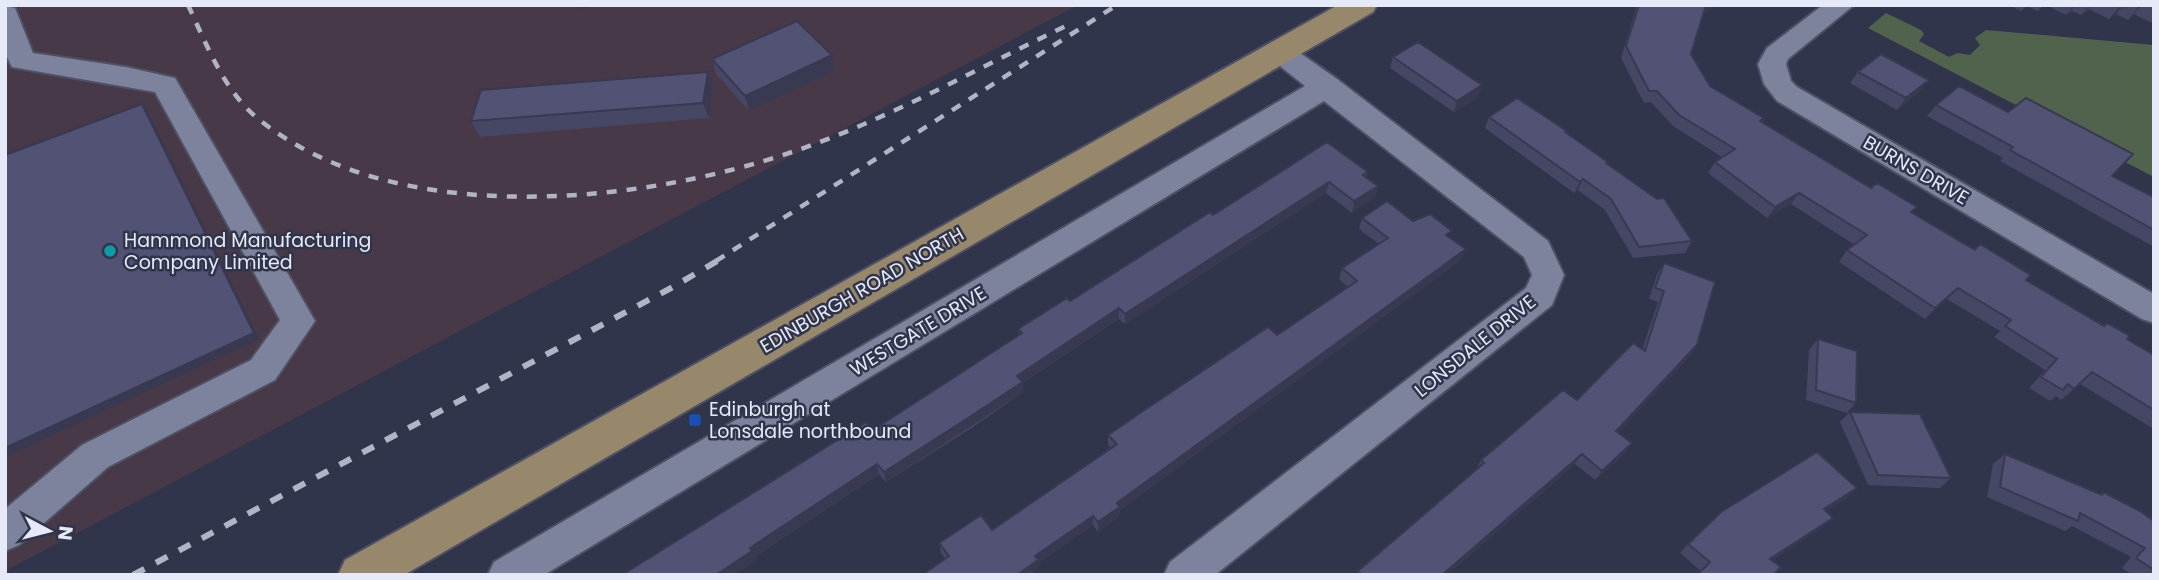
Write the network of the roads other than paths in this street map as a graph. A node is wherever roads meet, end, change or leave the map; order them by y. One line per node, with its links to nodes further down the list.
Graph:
1 (1362, 5): 4 (main road, EDINBURGH ROAD NORTH)
2 (1841, 5): 7 (street, BURNS DRIVE)
3 (5, 14): 5 (street)
4 (1280, 52): 6 (street, LONSDALE DRIVE); 9 (main road, EDINBURGH ROAD NORTH)
5 (14, 65): 8 (street)
6 (1327, 86): 10 (street, WESTGATE DRIVE); 11 (street, LONSDALE DRIVE)
7 (2154, 310)
8 (5, 533)
9 (361, 575)
10 (508, 575)
11 (1184, 575)

